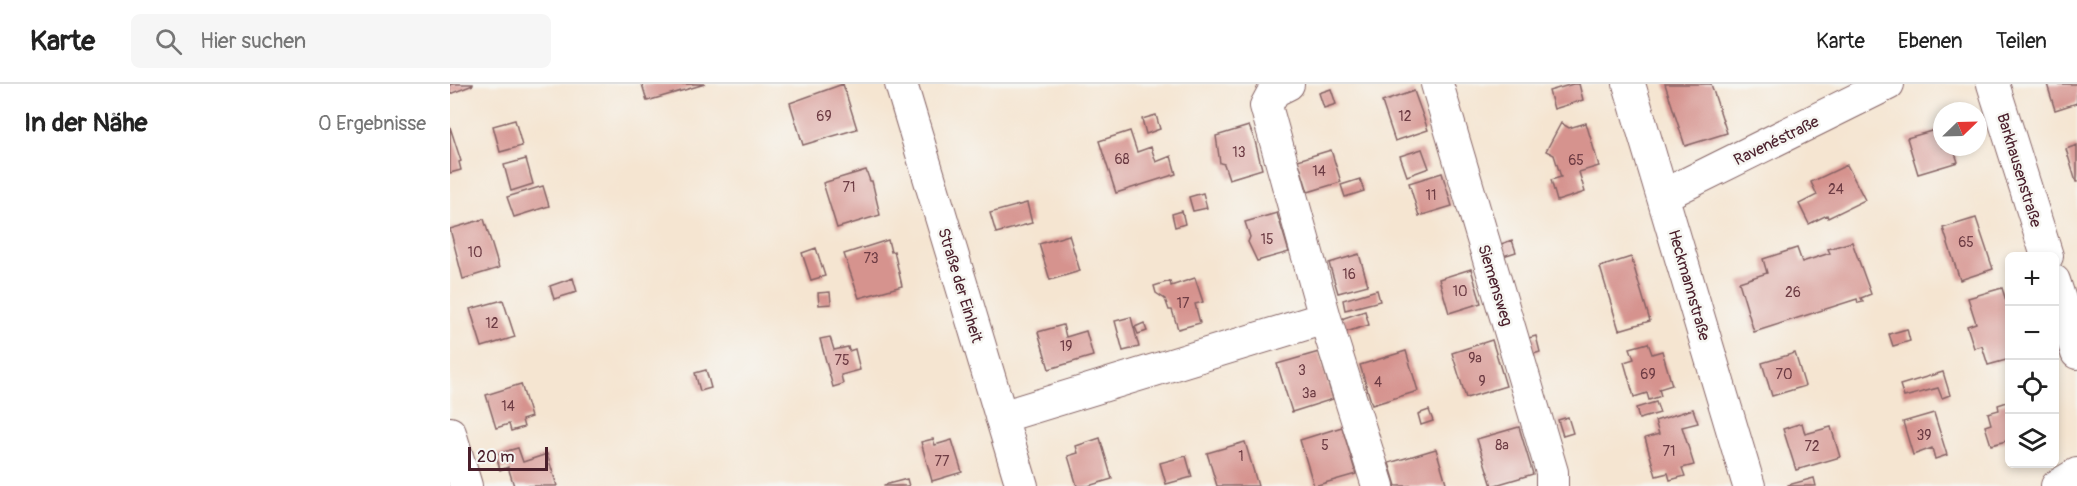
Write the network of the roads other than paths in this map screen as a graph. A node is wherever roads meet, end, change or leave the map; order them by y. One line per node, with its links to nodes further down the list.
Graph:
1 (901, 84): 12 (street, Straße der Einheit)
2 (1288, 84): 10 (street)
3 (1437, 84): 18 (street, Siemensweg)
4 (1629, 84): 7 (street, Heckmannstraße)
5 (1888, 84): 7 (street, Ravenéstraße)
6 (1993, 84): 8 (street, Barkhausenstraße)
7 (1664, 195): 19 (street, Heckmannstraße)
8 (2046, 252)
9 (2059, 294): 11 (street)
10 (1325, 318): 12 (street); 17 (street)
11 (2077, 353)
12 (1001, 417): 16 (street, Straße der Einheit)
13 (450, 433): 15 (street)
14 (2077, 474): 20 (street)
15 (466, 486)
16 (1022, 486)
17 (1378, 486)
18 (1552, 486)
19 (1749, 486)
20 (2057, 486)

